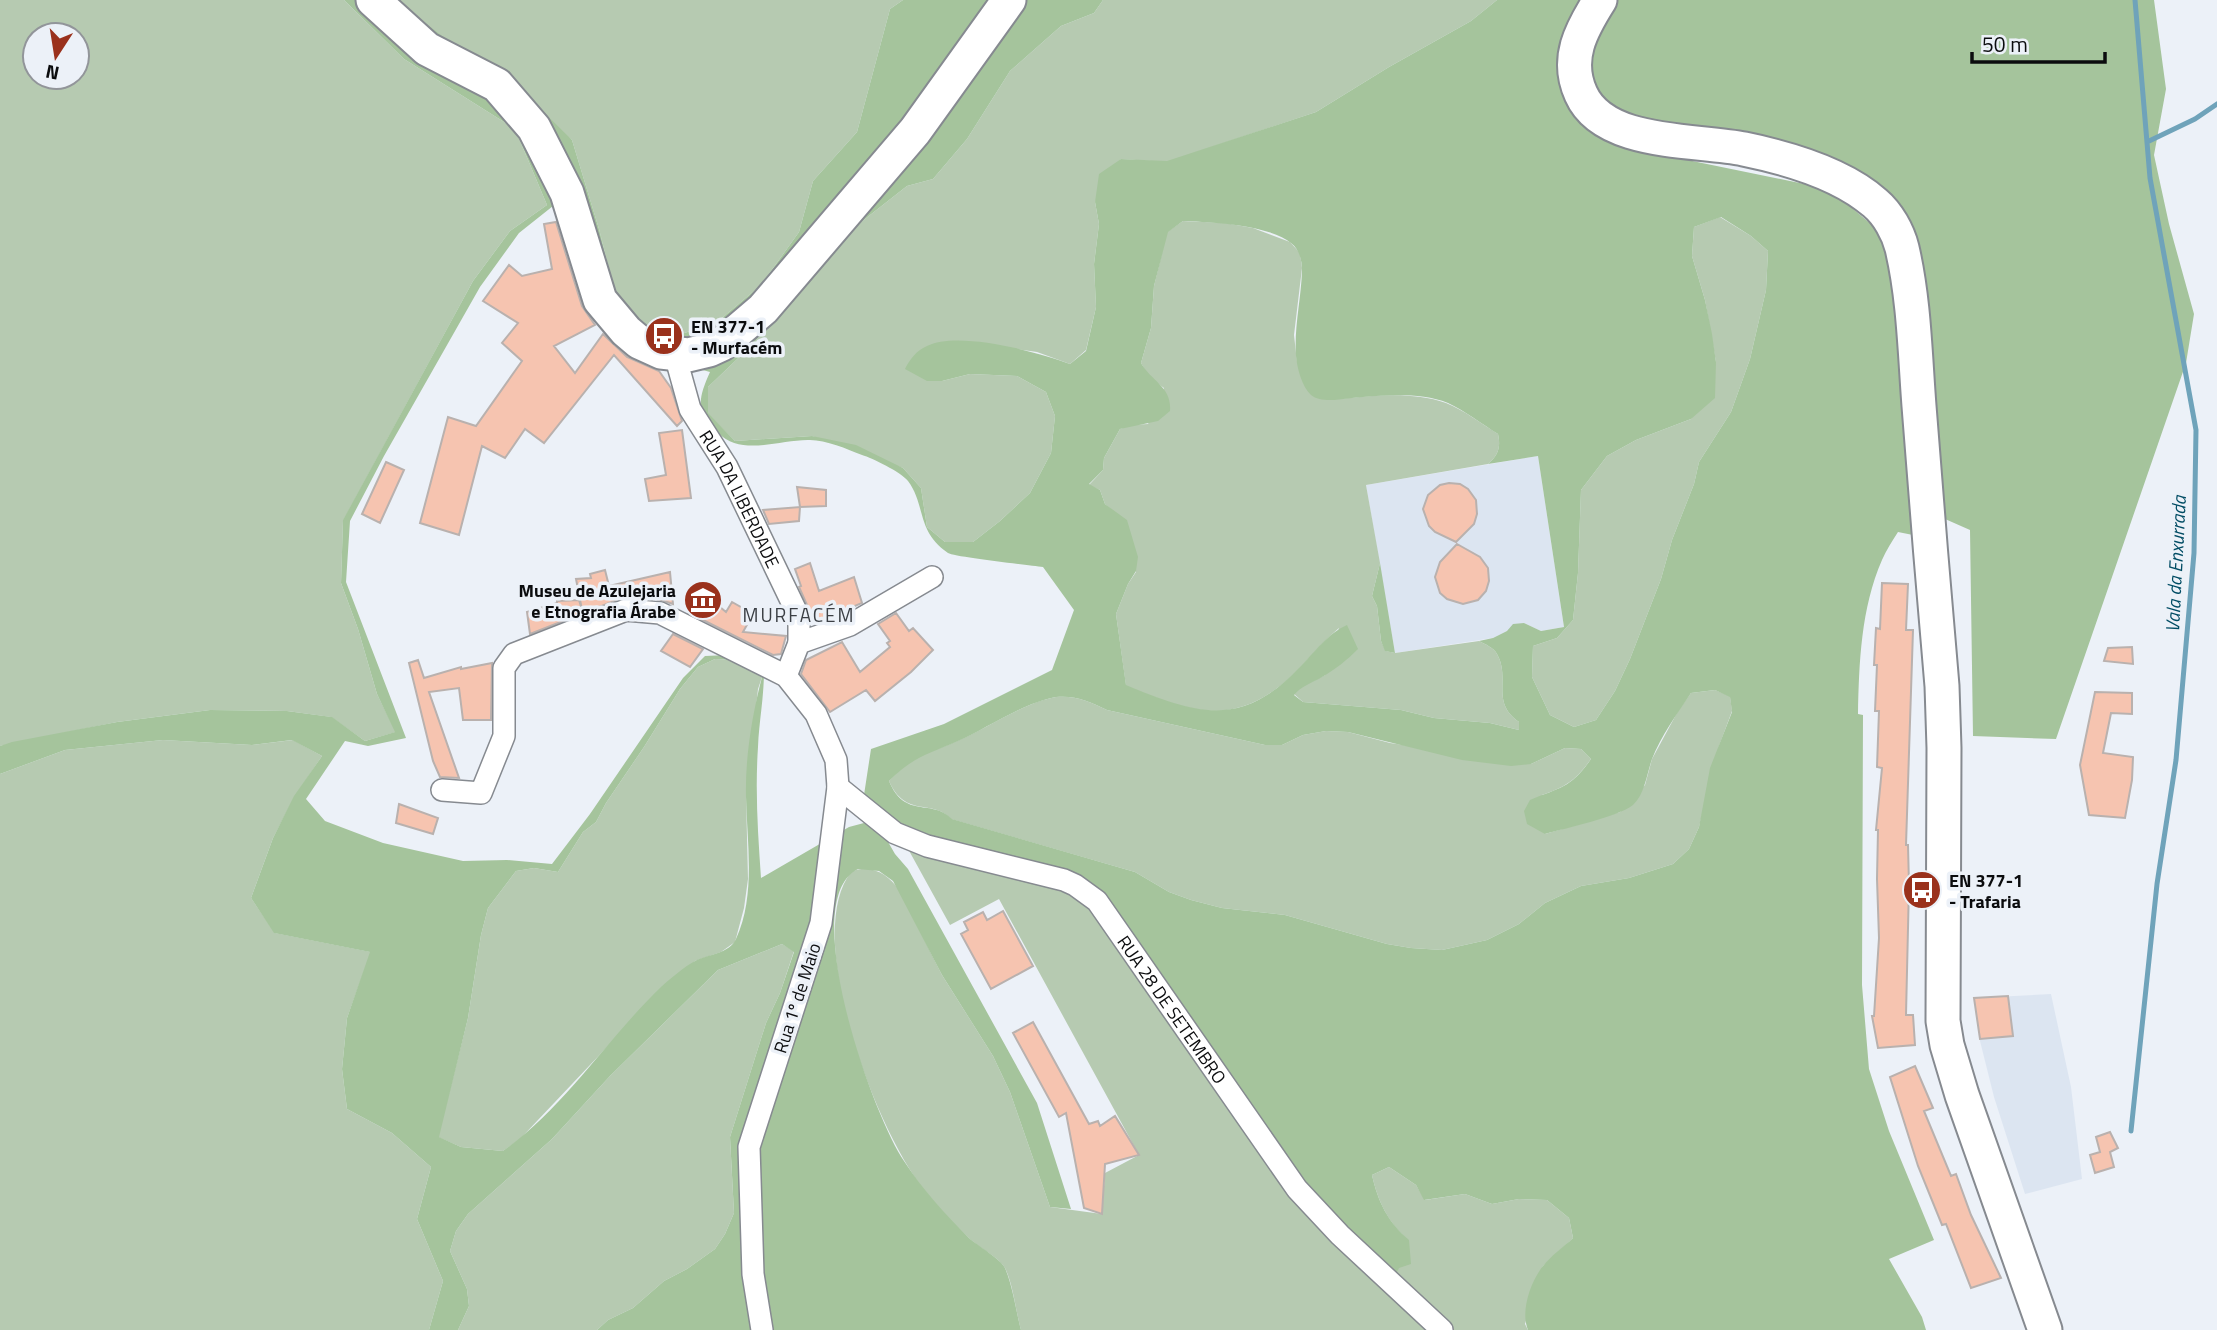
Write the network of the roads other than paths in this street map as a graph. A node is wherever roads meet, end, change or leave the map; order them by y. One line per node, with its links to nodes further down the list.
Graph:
1 (373, 0): 4 (main road)
2 (1009, 0): 4 (main road)
3 (1600, 0): 12 (main road)
4 (675, 355): 6 (street, RUA DA LIBERDADE)
5 (932, 578): 6 (street)
6 (799, 643): 7 (street)
7 (786, 676): 8 (street, Rua 1º de Maio); 9 (street)
8 (838, 788): 10 (street, Rua 1º de Maio); 11 (street, RUA 28 DE SETEMBRO)
9 (442, 790)
10 (762, 1330)
11 (1442, 1330)
12 (2045, 1330)

